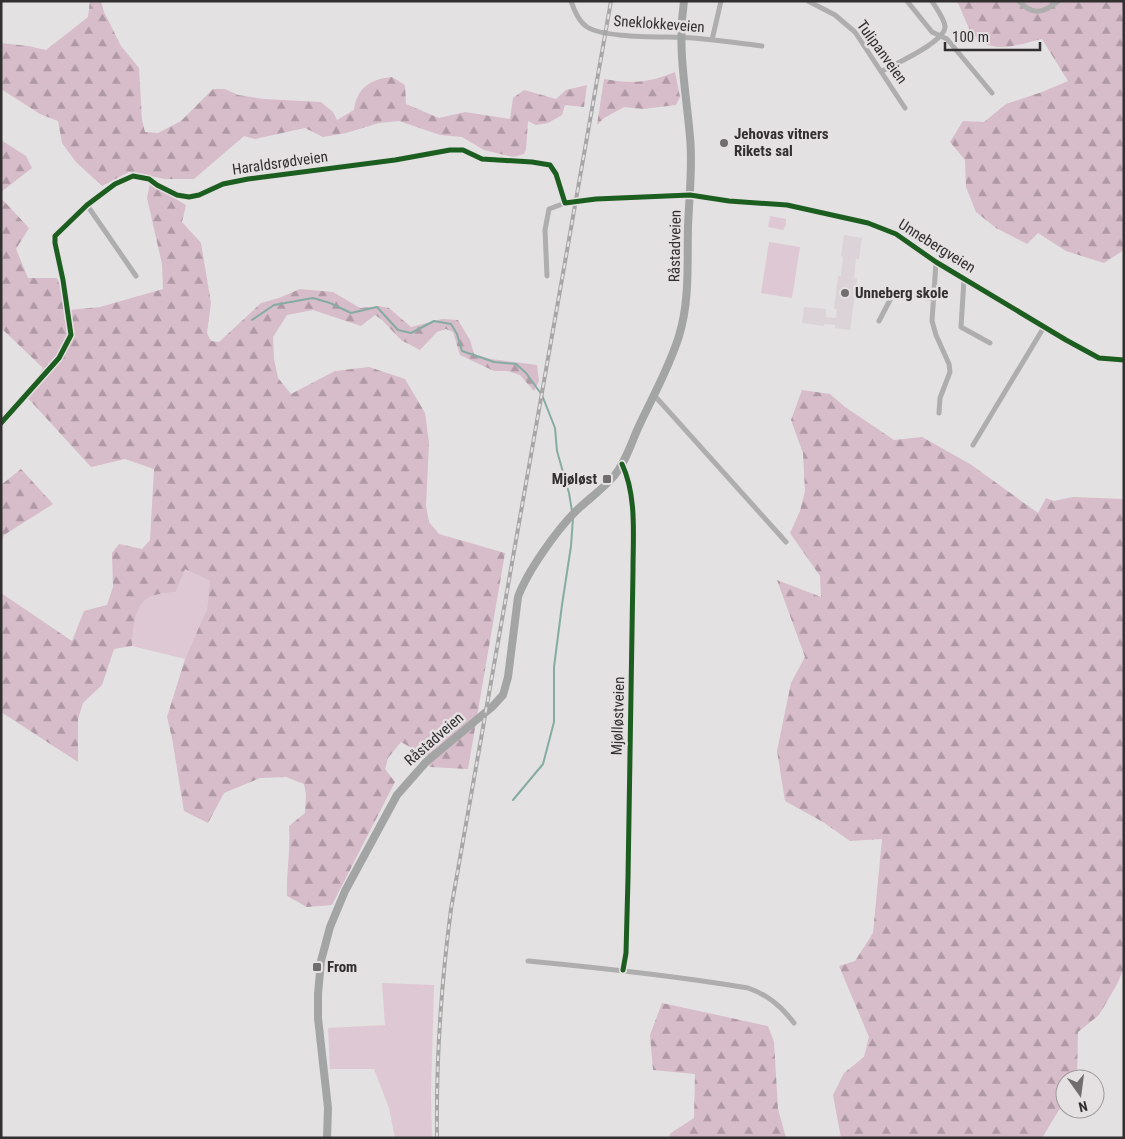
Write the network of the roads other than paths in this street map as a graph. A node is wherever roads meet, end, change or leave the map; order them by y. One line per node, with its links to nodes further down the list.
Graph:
1 (571, 1): 10 (street, Sneklokkeveien)
2 (684, 1): 10 (main road, Råstadveien)
3 (721, 1): 11 (street)
4 (808, 1): 13 (street, Tulipanveien)
5 (907, 1): 9 (street)
6 (932, 1): 9 (street)
7 (1019, 1): 8 (street)
8 (1058, 1)
9 (940, 36): 13 (street); 14 (street)
10 (681, 38): 11 (street, Sneklokkeveien); 16 (main road, Råstadveien)
11 (712, 40): 12 (street, Sneklokkeveien)
12 (762, 46)
13 (882, 71): 15 (street, Tulipanveien)
14 (992, 94)
15 (905, 108)
16 (690, 196): 17 (street); 19 (street, Unnebergveien); 28 (main road, Råstadveien)
17 (565, 203): 18 (street, Haraldsrødveien); 21 (street)
18 (87, 205): 20 (street); 30 (street, Haraldsrødveien)
19 (936, 262): 22 (street, Unnebergveien); 23 (street, Unnebergveien)
20 (136, 276)
21 (547, 276)
22 (964, 279): 25 (street, Unnebergveien); 26 (street, Unnebergveien)
23 (934, 299): 24 (street); 29 (street, Unnebergveien)
24 (880, 321)
25 (1044, 327): 27 (street, Unnebergveien); 31 (street)
26 (990, 343)
27 (1124, 360)
28 (654, 396): 32 (main road, Råstadveien); 33 (street)
29 (938, 413)
30 (1, 422)
31 (973, 446)
32 (622, 464): 35 (street, Mjølløstveien); 37 (main road, Råstadveien)
33 (786, 542)
34 (528, 961): 35 (street)
35 (622, 970): 36 (street)
36 (794, 1023)
37 (327, 1138)

